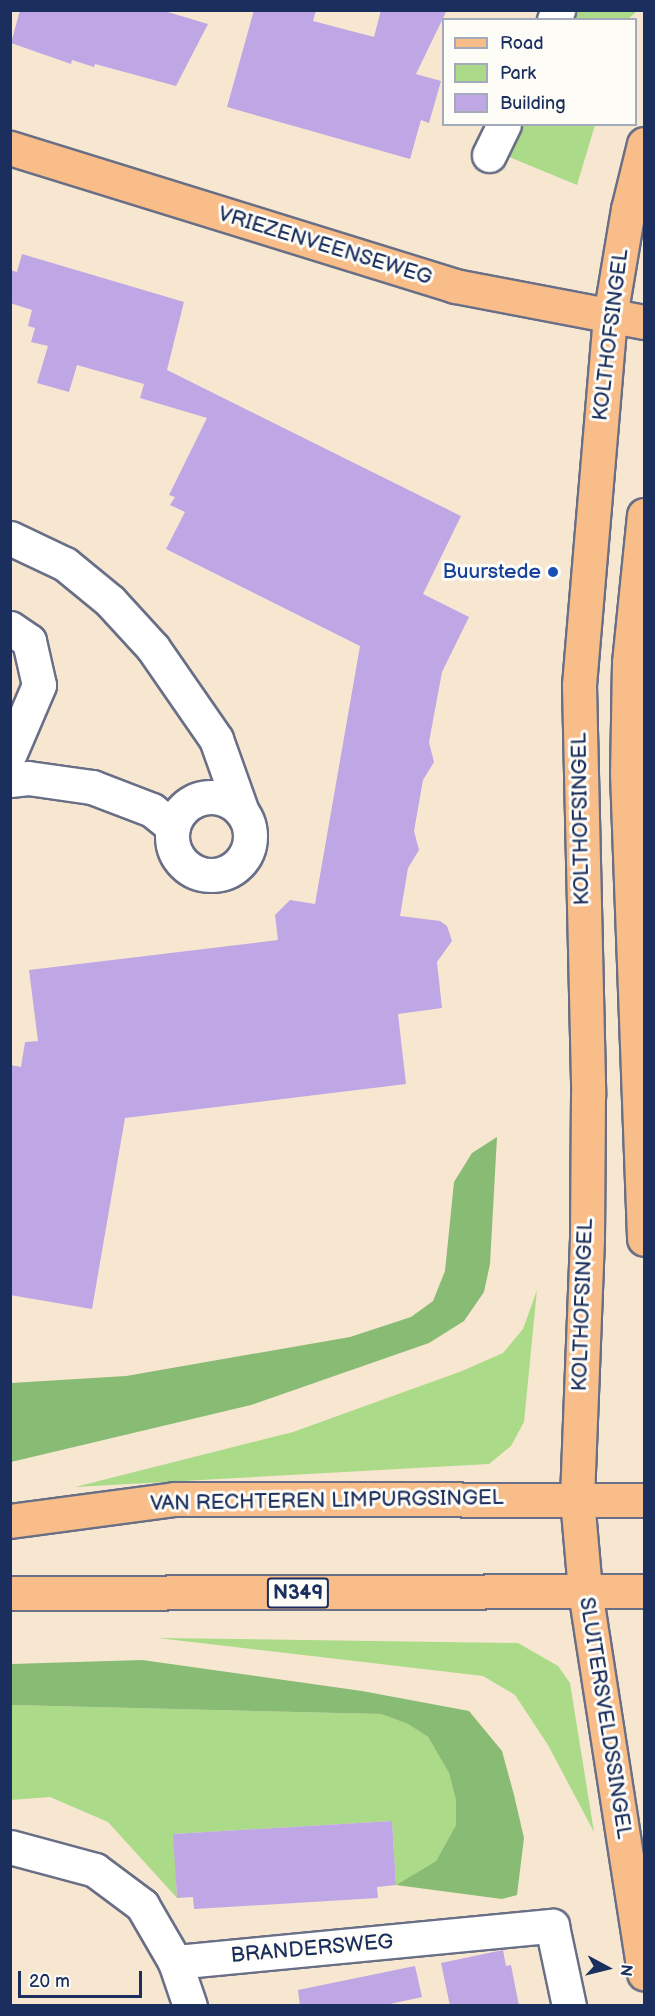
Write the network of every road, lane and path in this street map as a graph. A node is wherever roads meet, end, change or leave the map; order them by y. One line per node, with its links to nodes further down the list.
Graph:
1 (503, 126): 4 (street)
2 (645, 144): 5 (main road, KOLTHOFSINGEL)
3 (10, 148): 5 (main road, VRIEZENVEENSEWEG)
4 (489, 156)
5 (610, 316): 6 (main road, VRIEZENVEENSEWEG); 15 (main road, KOLTHOFSINGEL)
6 (645, 322)
7 (645, 515): 14 (main road)
8 (10, 538): 12 (street)
9 (10, 628): 10 (street)
10 (10, 753)
11 (10, 780): 13 (street)
12 (242, 813): 13 (street); 13 (street)
13 (173, 827)
14 (645, 1239)
15 (577, 1498): 16 (main road, VAN RECHTEREN LIMPURGSINGEL); 17 (main road, VAN RECHTEREN LIMPURGSINGEL); 18 (main road, SLUITERSVELDSSINGEL)
16 (645, 1500)
17 (10, 1521)
18 (585, 1591): 19 (main road); 20 (main road, N349); 23 (main road, SLUITERSVELDSSINGEL)
19 (645, 1591)
20 (10, 1593)
21 (10, 1847): 22 (street)
22 (175, 1962): 24 (street); 25 (street, BRANDERSWEG)
23 (645, 1973)
24 (190, 2006)
25 (569, 2006)

